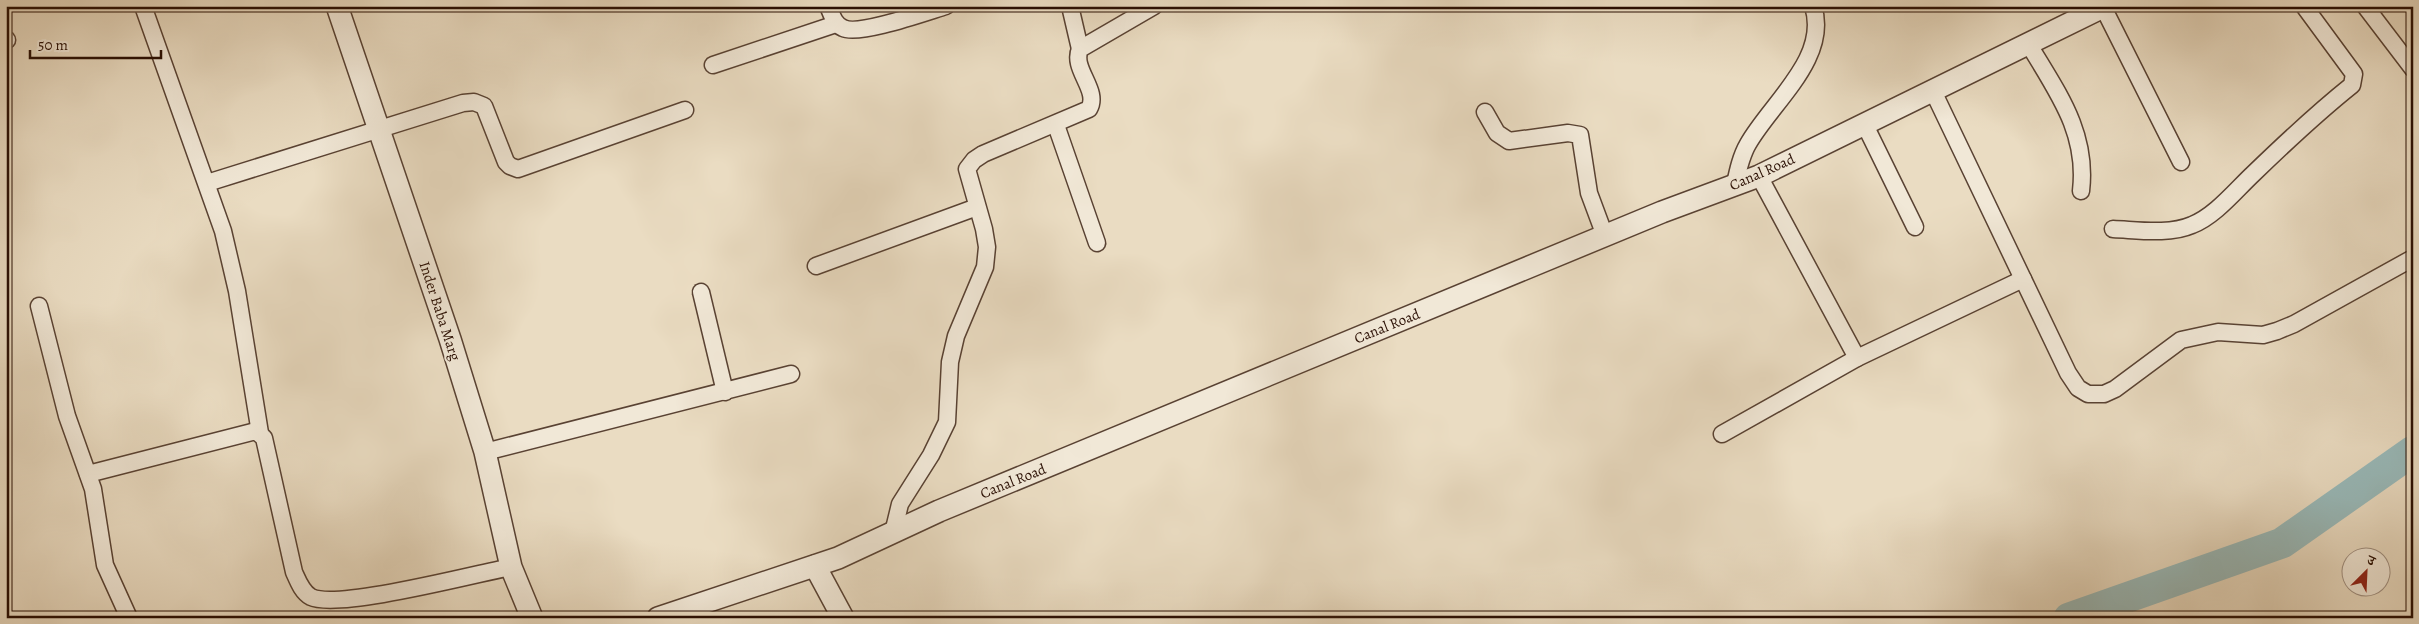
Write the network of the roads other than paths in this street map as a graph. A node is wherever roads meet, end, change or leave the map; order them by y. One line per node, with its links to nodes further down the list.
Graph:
1 (143, 6): 24 (street)
2 (337, 6): 21 (street, Inder Baba Marg)
3 (828, 6): 11 (street)
4 (946, 6): 11 (street)
5 (1070, 6): 13 (street)
6 (1154, 6): 13 (street)
7 (1813, 6): 25 (street)
8 (2304, 6): 29 (street)
9 (2364, 6): 15 (street)
10 (2104, 7): 12 (street, Canal Road); 22 (street)
11 (836, 24): 14 (street)
12 (2028, 43): 16 (street, Canal Road); 26 (street)
13 (1080, 49): 20 (street)
14 (714, 65)
15 (2413, 69)
16 (1932, 89): 19 (street, Canal Road); 34 (street)
17 (685, 110): 21 (street)
18 (1485, 112): 30 (street)
19 (1864, 123): 23 (street, Canal Road); 28 (street)
20 (1056, 125): 27 (street); 31 (street)
21 (378, 128): 24 (street); 42 (street, Inder Baba Marg)
22 (2181, 162)
23 (1759, 176): 25 (street, Canal Road); 37 (street)
24 (207, 183): 40 (street)
25 (1735, 184): 30 (street, Canal Road)
26 (2081, 192)
27 (977, 207): 33 (street); 44 (street)
28 (1915, 227)
29 (2113, 229)
30 (1606, 236): 44 (street, Canal Road)
31 (1097, 243)
32 (2413, 258): 34 (street)
33 (816, 266)
34 (2023, 279): 37 (street)
35 (701, 292): 39 (street)
36 (40, 306): 43 (street)
37 (1857, 358): 41 (street)
38 (791, 374): 39 (street)
39 (725, 392): 42 (street)
40 (260, 433): 43 (street); 46 (street)
41 (1722, 434)
42 (486, 452): 46 (street, Inder Baba Marg)
43 (88, 474): 47 (street)
44 (893, 533): 45 (street, Canal Road)
45 (815, 566): 49 (street, Canal Road); 50 (street)
46 (511, 567): 48 (street, Inder Baba Marg)
47 (128, 618)
48 (532, 618)
49 (658, 618)
50 (844, 618)

